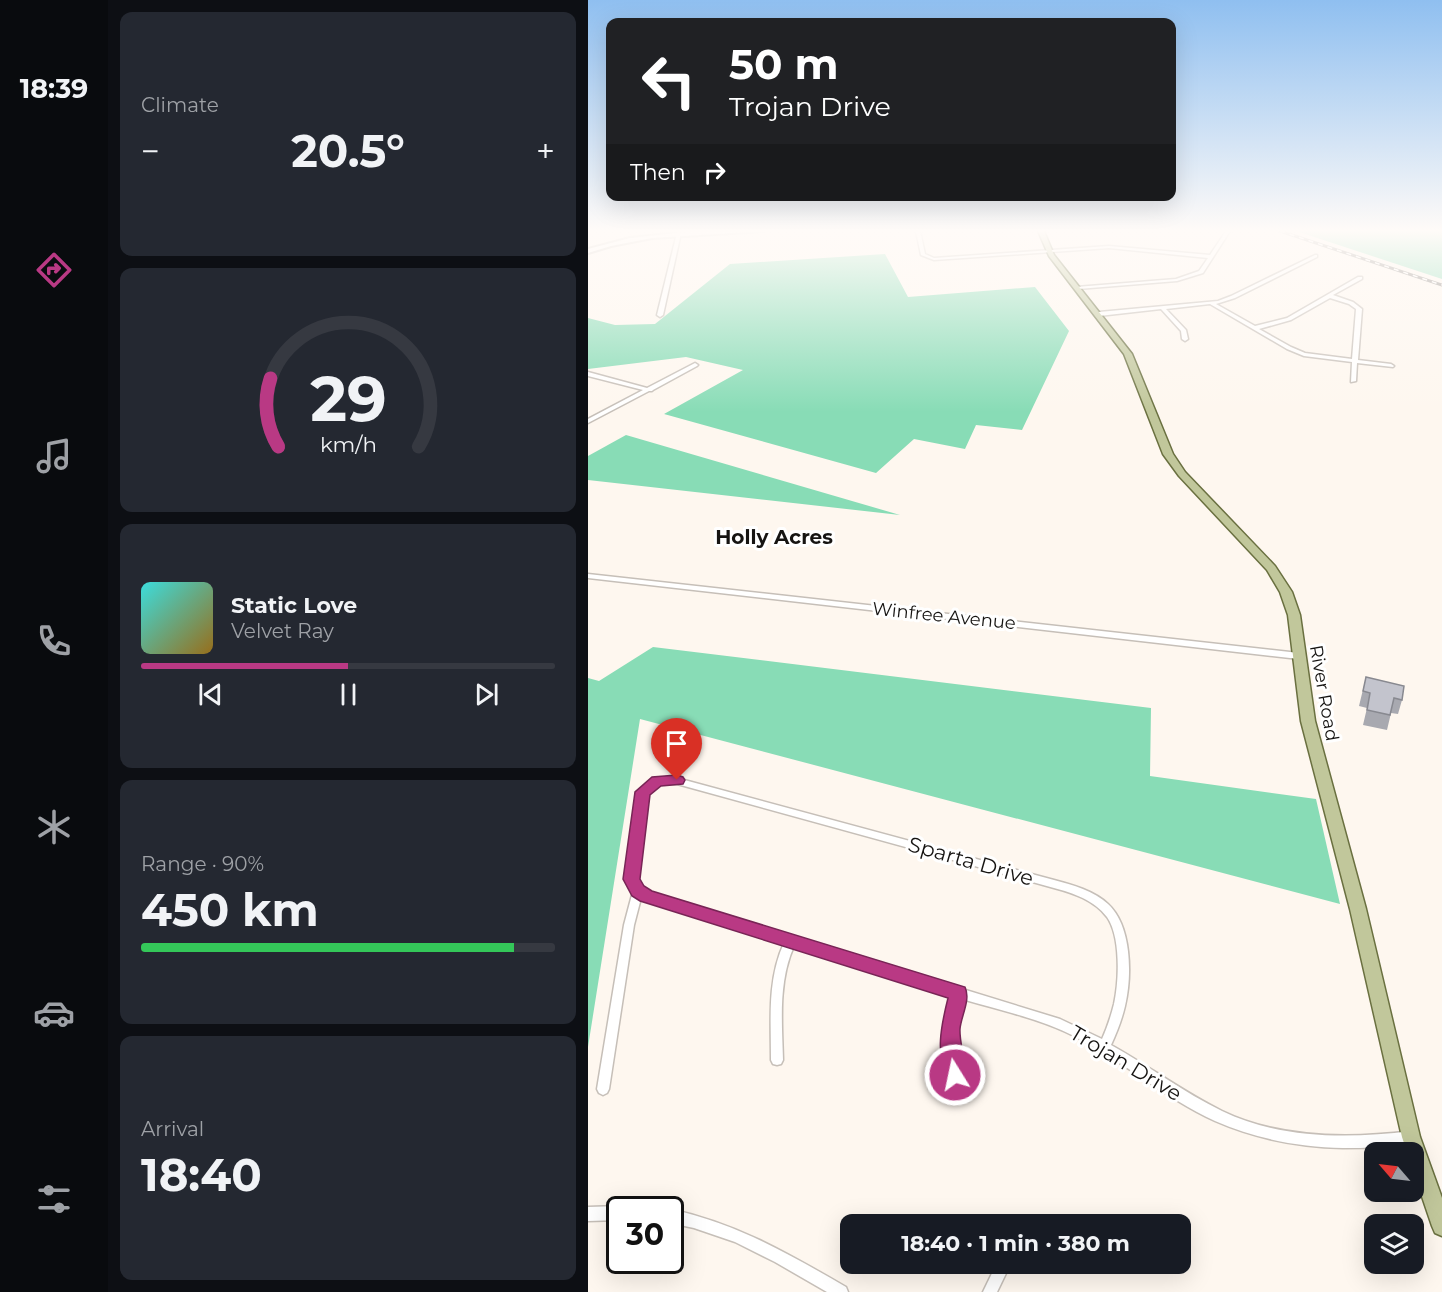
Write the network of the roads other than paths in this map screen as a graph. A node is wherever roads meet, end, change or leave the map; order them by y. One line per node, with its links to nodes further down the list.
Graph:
1 (665, 291): 9 (street)
2 (1081, 291): 8 (main road, River Road)
3 (1244, 291): 6 (street)
4 (1338, 291): 5 (street)
5 (1330, 296): 10 (street); 12 (street)
6 (1211, 303): 7 (street); 10 (street)
7 (1163, 309): 8 (street); 11 (street)
8 (1099, 314): 20 (main road, River Road)
9 (660, 315)
10 (1254, 328): 12 (street)
11 (1185, 339)
12 (1355, 363): 14 (street); 16 (street)
13 (695, 365): 17 (street)
14 (1391, 366)
15 (588, 374): 17 (street)
16 (1353, 381)
17 (650, 390): 18 (street)
18 (588, 421)
19 (588, 576): 20 (street, Winfree Avenue)
20 (1299, 657): 28 (main road, River Road)
21 (638, 891): 22 (street, Trojan Drive); 24 (street, Sparta Drive); 27 (street)
22 (791, 940): 23 (street, Trojan Drive); 25 (street)
23 (958, 993): 24 (street, Trojan Drive); 26 (street)
24 (1105, 1046): 28 (street, Trojan Drive)
25 (777, 1060)
26 (955, 1075)
27 (603, 1089)
28 (1411, 1137): 32 (main road, River Road)
29 (588, 1214): 30 (street)
30 (606, 1214)
31 (684, 1219): 34 (street)
32 (1442, 1226)
33 (999, 1274): 35 (street)
34 (842, 1292)
35 (990, 1292)

